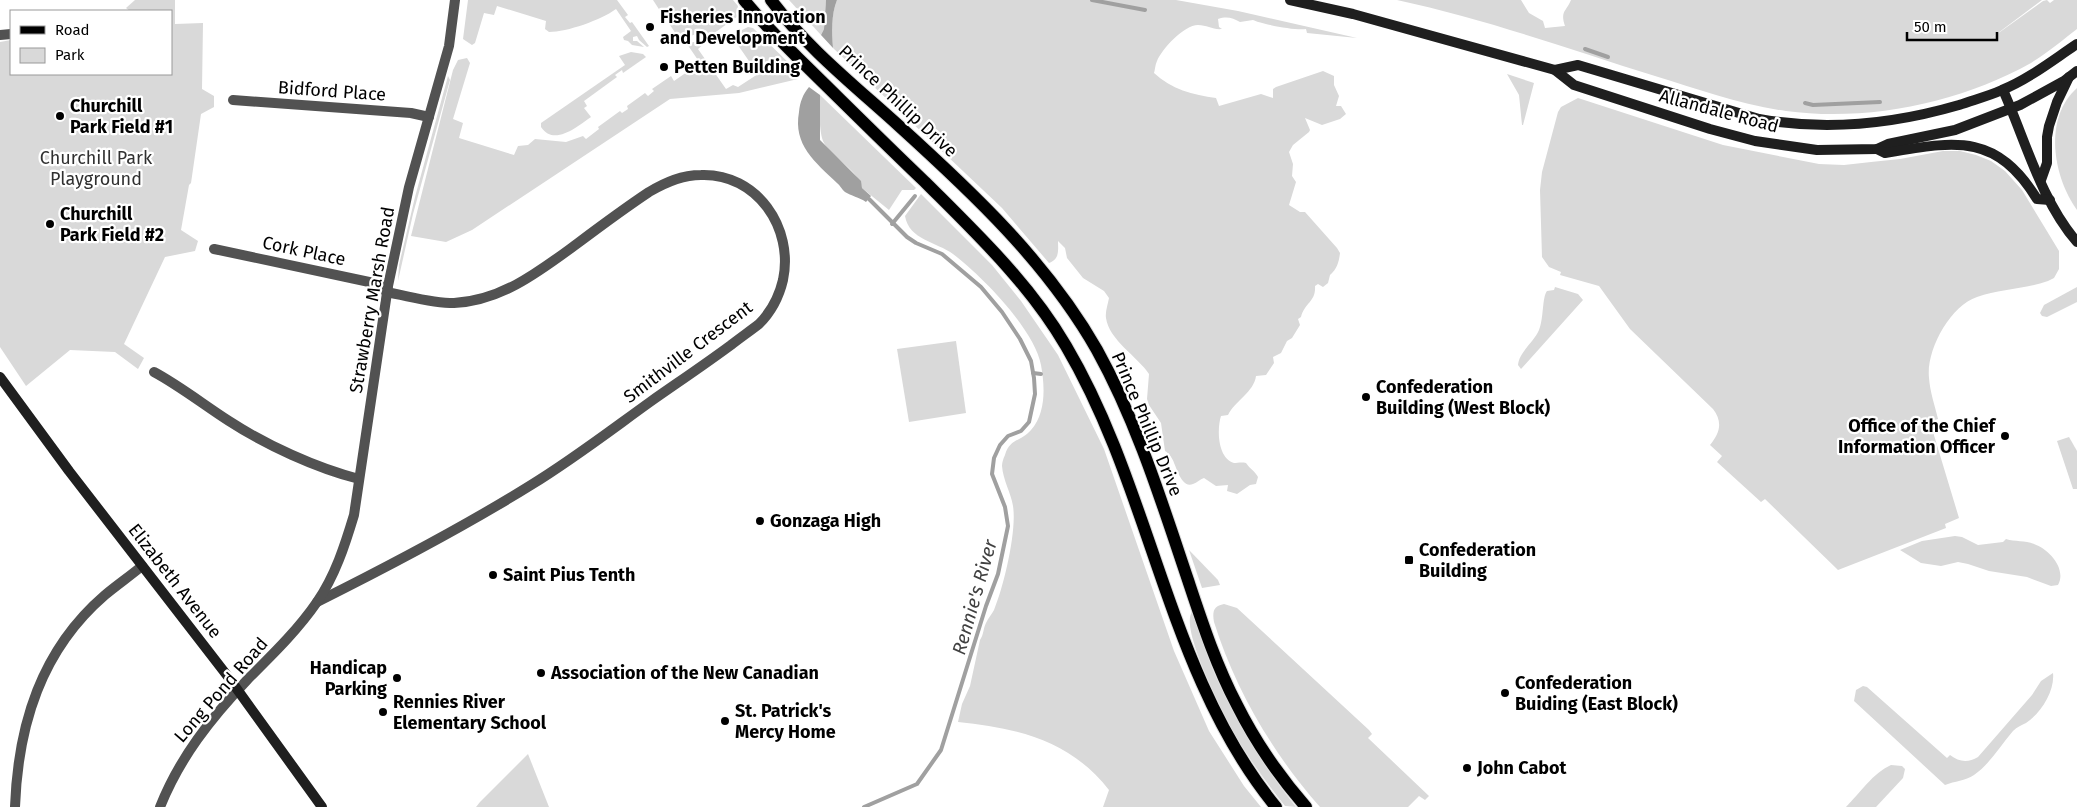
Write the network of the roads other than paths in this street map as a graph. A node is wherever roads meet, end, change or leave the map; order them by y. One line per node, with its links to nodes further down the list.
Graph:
1 (455, 0): 11 (street, Strawberry Marsh Road)
2 (744, 0): 27 (main road)
3 (771, 0): 28 (main road, Prince Phillip Drive)
4 (1290, 0): 6 (main road, Allandale Road)
5 (2077, 44): 8 (main road, Allandale Road)
6 (1555, 70): 8 (main road, Allandale Road); 12 (main road, Allandale Road)
7 (2073, 74): 10 (main road, Allandale Road); 13 (main road)
8 (2002, 90): 10 (main road)
9 (233, 100): 11 (street, Bidford Place)
10 (2011, 109): 12 (main road, Allandale Road); 13 (main road)
11 (429, 117): 17 (street, Strawberry Marsh Road)
12 (1877, 148): 14 (main road)
13 (2041, 180): 14 (main road)
14 (2050, 200): 15 (main road)
15 (2077, 242)
16 (214, 249): 17 (street, Cork Place)
17 (387, 289): 20 (street, Strawberry Marsh Road); 22 (street, Smithville Crescent)
18 (154, 372): 20 (street)
19 (0, 377): 21 (main road, Elizabeth Avenue)
20 (359, 479): 22 (street, Strawberry Marsh Road)
21 (142, 566): 23 (main road, Elizabeth Avenue); 24 (street)
22 (317, 602): 23 (street, Long Pond Road)
23 (238, 691): 25 (street, Long Pond Road); 26 (main road, Elizabeth Avenue)
24 (15, 807)
25 (160, 807)
26 (322, 807)
27 (1276, 807)
28 (1306, 807)

